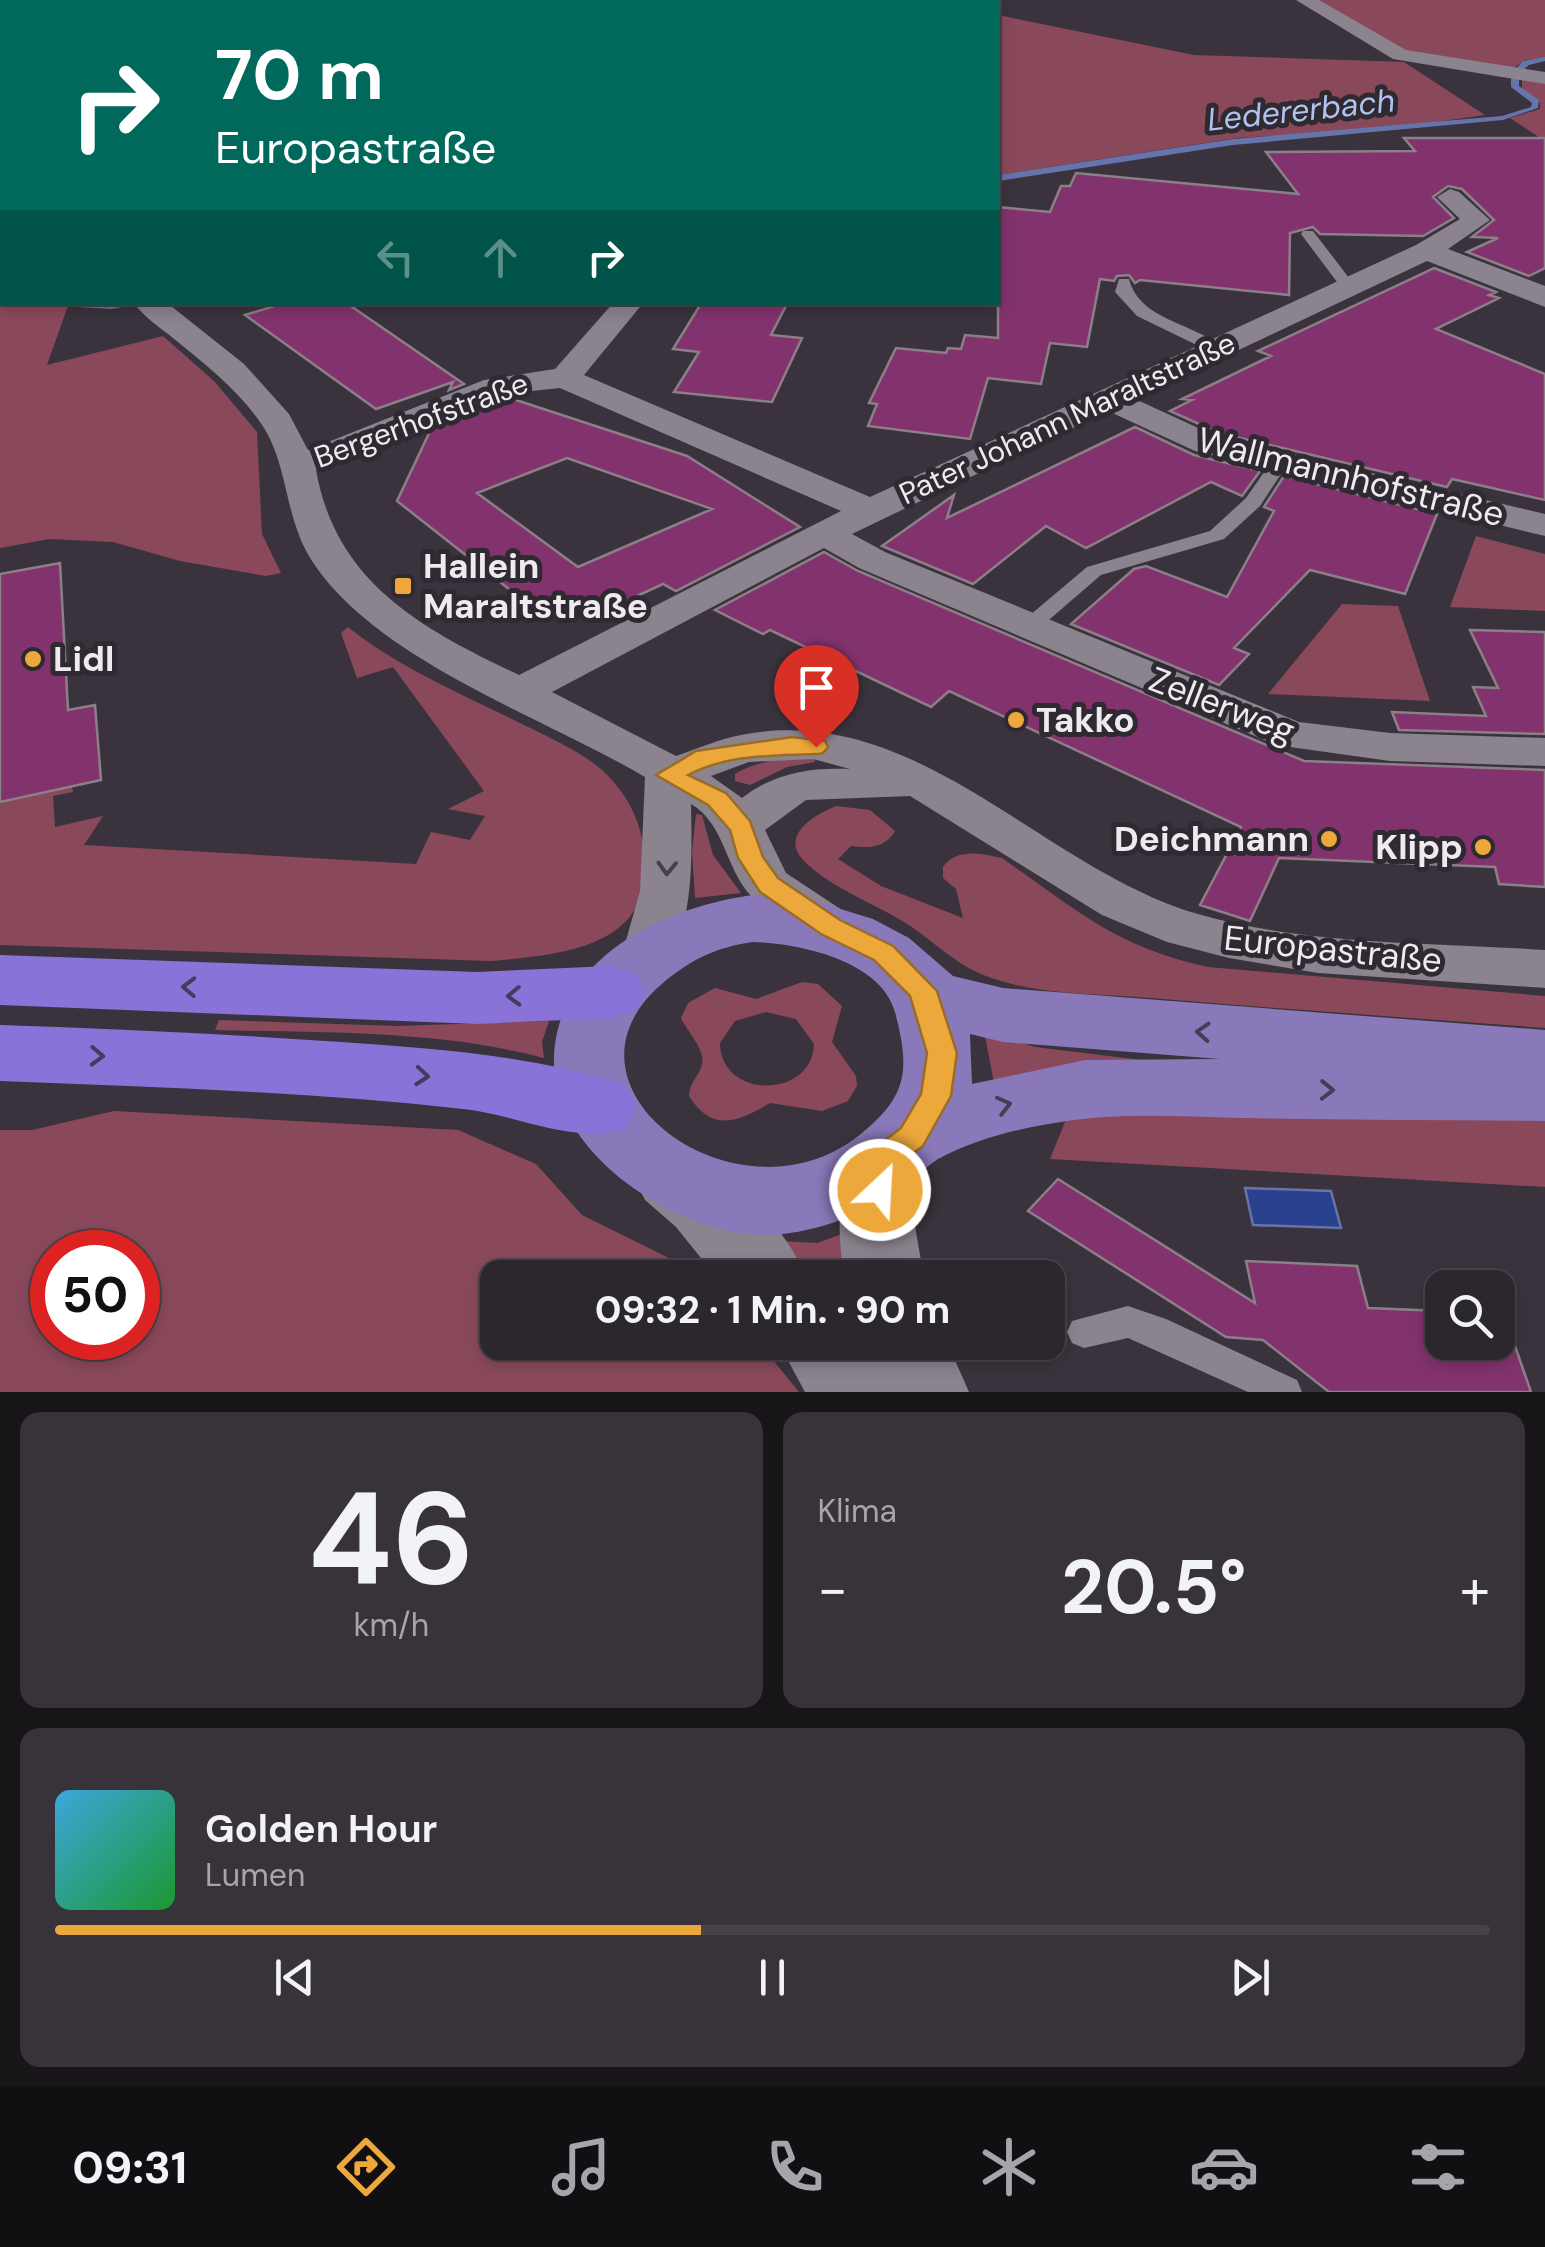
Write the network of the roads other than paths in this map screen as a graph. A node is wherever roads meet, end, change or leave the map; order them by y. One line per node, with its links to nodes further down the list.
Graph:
1 (1305, 0): 2 (street)
2 (1537, 77)
3 (1450, 196): 5 (street, Pater Johann Maraltstraße)
4 (1308, 234): 7 (lane)
5 (1426, 252): 7 (street, Pater Johann Maraltstraße); 8 (street)
6 (1124, 282): 11 (lane)
7 (1348, 287): 11 (street, Pater Johann Maraltstraße)
8 (1545, 298)
9 (150, 305): 15 (street)
10 (627, 305): 12 (street, Bergerhofstraße)
11 (1215, 348): 13 (street, Pater Johann Maraltstraße)
12 (564, 378): 15 (street, Bergerhofstraße); 16 (street, Pater Johann Maraltstraße)
13 (1106, 398): 14 (street, Wallmannhofstraße); 16 (street, Pater Johann Maraltstraße)
14 (1280, 462): 17 (street, Wallmannhofstraße); 19 (lane)
15 (298, 464): 20 (street)
16 (870, 510): 18 (street)
17 (1545, 525)
18 (826, 534): 19 (street, Zellerweg); 20 (street)
19 (1028, 626): 21 (street, Zellerweg)
20 (519, 692): 22 (street)
21 (1545, 752)
22 (668, 775): 23 (street, Europastraße); 24 (street); 27 (street, one-way to 27)
23 (920, 783): 24 (street, Europastraße); 26 (street, Europastraße)
24 (741, 828): 25 (street)
25 (830, 927): 27 (main road); 29 (main road)
26 (1545, 969)
27 (629, 975): 28 (highway, one-way to 28); 33 (main road)
28 (0, 980)
29 (922, 991): 31 (main road, one-way to 29); 34 (main road)
30 (0, 1052): 33 (highway, one-way to 33)
31 (1545, 1058)
32 (1545, 1092): 34 (main road, one-way to 32)
33 (600, 1107): 35 (main road)
34 (902, 1145): 35 (main road); 37 (main road)
35 (670, 1174): 36 (main road)
36 (752, 1260)
37 (881, 1260)
38 (1084, 1332): 43 (lane)
39 (832, 1360): 41 (main road)
40 (912, 1360): 42 (main road)
41 (855, 1392)
42 (926, 1392)
43 (1285, 1392)

